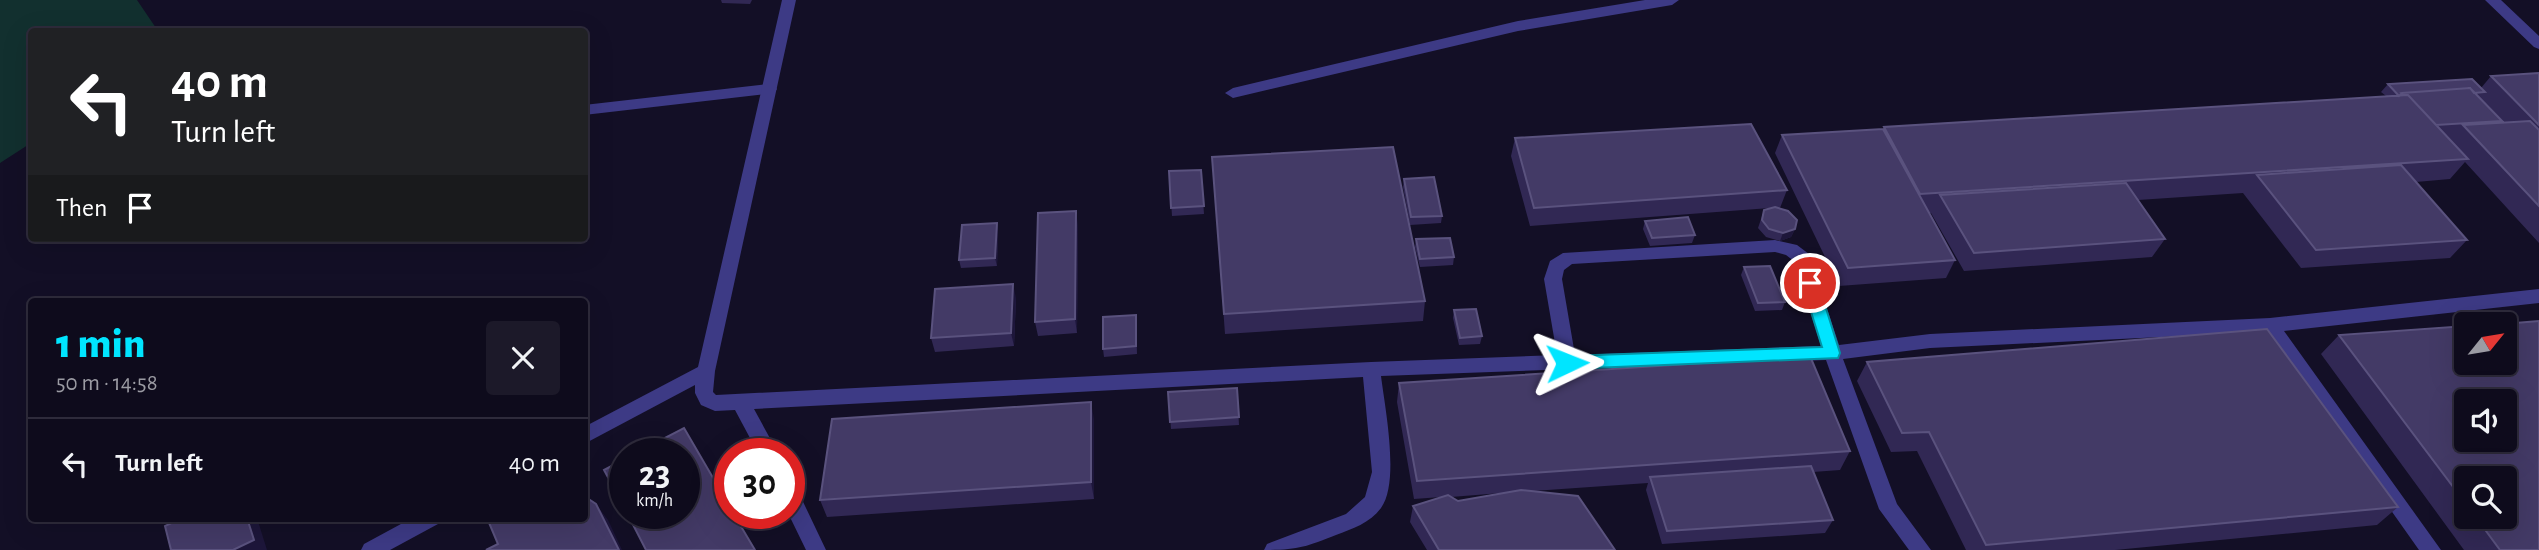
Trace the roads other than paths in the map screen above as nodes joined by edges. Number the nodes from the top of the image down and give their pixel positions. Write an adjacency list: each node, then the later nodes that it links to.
1 (789, 0): 5 (street)
2 (1672, 0): 6 (street)
3 (2492, 0): 4 (street)
4 (2539, 44)
5 (769, 89): 7 (street); 13 (street)
6 (1233, 93)
7 (588, 110)
8 (2539, 296): 9 (street)
9 (2270, 325): 10 (street); 23 (street)
10 (1832, 353): 11 (street); 11 (street); 22 (street)
11 (1567, 363): 12 (street)
12 (1371, 369): 14 (street); 21 (street)
13 (706, 371): 14 (street); 15 (street)
14 (741, 402): 16 (street)
15 (588, 434)
16 (760, 438)
17 (424, 522): 19 (street)
18 (805, 527): 20 (street)
19 (371, 550)
20 (816, 550)
21 (1274, 550)
22 (1921, 550)
23 (2431, 550)

